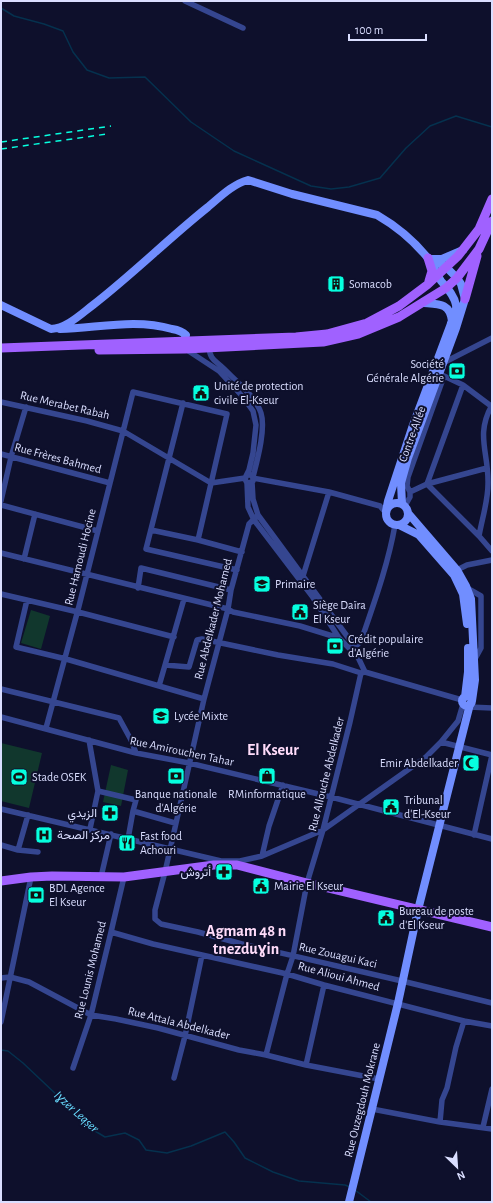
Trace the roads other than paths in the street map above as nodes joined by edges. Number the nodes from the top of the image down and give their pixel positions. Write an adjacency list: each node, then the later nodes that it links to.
1 (185, 1): 2 (street)
2 (243, 28)
3 (492, 199): 5 (main road)
4 (492, 221): 6 (main road)
5 (464, 249): 7 (main road); 8 (main road)
6 (479, 249): 10 (main road); 13 (main road)
7 (428, 258): 8 (main road); 9 (main road); 11 (main road); 17 (main road)
8 (446, 267): 9 (main road); 10 (main road)
9 (437, 275): 11 (main road); 12 (main road)
10 (457, 278): 12 (main road); 13 (main road)
11 (427, 285): 19 (main road)
12 (446, 288): 14 (main road); 16 (main road)
13 (465, 299): 22 (main road)
14 (424, 303): 16 (main road); 20 (main road)
15 (1, 305): 17 (main road)
16 (451, 323): 43 (main road)
17 (55, 329): 19 (main road)
18 (492, 338): 22 (street)
19 (185, 345): 20 (main road); 21 (main road); 34 (street)
20 (209, 347): 34 (street)
21 (1, 348)
22 (442, 363): 23 (main road)
23 (441, 374): 24 (street); 39 (street, Contre-Allée); 42 (main road)
24 (462, 386): 27 (street); 37 (street)
25 (1, 402): 28 (street, Rue Merabet Rabah)
26 (183, 403): 29 (street, Rue Hamoudi Hocine); 32 (street); 36 (street)
27 (492, 405): 33 (street)
28 (26, 408): 29 (street, Rue Merabet Rabah); 31 (street)
29 (123, 431): 32 (street, Rue Merabet Rabah); 35 (street, Rue Hamoudi Hocine)
30 (1, 454): 31 (street, Rue Frères Bahmed)
31 (11, 457): 35 (street, Rue Frères Bahmed); 40 (street)
32 (169, 458): 36 (street, Rue Merabet Rabah); 47 (street)
33 (487, 468): 37 (street); 49 (street)
34 (249, 479): 36 (street); 38 (street); 45 (street)
35 (110, 483): 48 (street, Rue Hamoudi Hocine)
36 (211, 483): 50 (street)
37 (427, 484): 39 (street); 49 (street)
38 (329, 492): 43 (street); 59 (street)
39 (410, 492): 42 (street, Contre-Allée)
40 (1, 501)
41 (1, 505): 44 (street)
42 (405, 508): 43 (main road); 46 (main road); 57 (main road)
43 (386, 511): 46 (main road)
44 (35, 514): 48 (street); 54 (street)
45 (256, 517): 52 (street, Rue Abdelkader Mohamed); 59 (street); 68 (street)
46 (397, 525): 70 (street); 78 (main road)
47 (151, 530): 50 (street); 56 (street)
48 (98, 531): 58 (street, Rue Hamoudi Hocine)
49 (479, 536): 51 (street)
50 (198, 540): 52 (street)
51 (492, 551)
52 (242, 552): 56 (street, Rue Abdelkader Mohamed)
53 (1, 554): 54 (street)
54 (24, 559): 58 (street)
55 (492, 560): 57 (street)
56 (237, 570): 61 (street, Rue Abdelkader Mohamed)
57 (457, 570): 78 (main road)
58 (87, 575): 60 (street); 66 (street, Rue Hamoudi Hocine)
59 (303, 576): 70 (street)
60 (138, 588): 61 (street); 63 (street)
61 (231, 590): 65 (street, Rue Abdelkader Mohamed)
62 (1, 594): 64 (street)
63 (184, 599): 65 (street); 67 (street)
64 (27, 600): 66 (street); 71 (street)
65 (228, 609): 68 (street); 69 (street, Rue Abdelkader Mohamed)
66 (78, 612): 67 (street); 71 (street, Rue Hamoudi Hocine)
67 (174, 637): 72 (street)
68 (339, 638): 70 (street)
69 (219, 642): 72 (street); 73 (street); 76 (street, Rue Abdelkader Mohamed)
70 (354, 650): 73 (street)
71 (66, 659): 74 (street); 77 (street, Rue Hamoudi Hocine)
72 (165, 665): 74 (street)
73 (363, 672): 78 (street); 90 (street, Rue Allouche Abdelkader)
74 (159, 686): 76 (street)
75 (1, 689): 77 (street)
76 (204, 699): 87 (street, Rue Abdelkader Mohamed)
77 (52, 701): 81 (street, Rue Hamoudi Hocine); 85 (street)
78 (467, 703): 79 (street); 83 (street); 84 (main road, Rue Ouzegdouh Mokrane)
79 (492, 708)
80 (1, 717): 81 (street, Rue Amirouchen Tahar)
81 (46, 728): 82 (street, Rue Amirouchen Tahar)
82 (89, 740): 85 (street, Rue Amirouchen Tahar); 89 (street)
83 (441, 742): 84 (street); 91 (street)
84 (458, 748): 86 (street); 96 (main road, Rue Ouzegdouh Mokrane)
85 (136, 752): 87 (street, Rue Amirouchen Tahar)
86 (492, 755): 100 (street)
87 (189, 763): 88 (street, Rue Amirouchen Tahar); 95 (street, Rue Abdelkader Mohamed)
88 (283, 785): 90 (street, Rue Amirouchen Tahar); 107 (street)
89 (98, 791): 93 (street); 97 (street)
90 (331, 797): 91 (street, Rue Amirouchen Tahar); 98 (street, Rue Allouche Abdelkader)
91 (359, 804): 96 (street, Rue Amirouchen Tahar); 98 (street)
92 (1, 809): 94 (street)
93 (133, 811): 95 (street); 101 (street)
94 (28, 815): 97 (street); 105 (street)
95 (175, 823): 104 (street, Rue Zouagui Kaci)
96 (440, 826): 100 (street, Rue Amirouchen Tahar); 114 (main road, Rue Ouzegdouh Mokrane)
97 (90, 830): 99 (street)
98 (323, 830): 107 (street); 113 (street, Rue Allouche Abdelkader)
99 (111, 834): 101 (street); 110 (street)
100 (474, 834): 102 (street, Rue Amirouchen Tahar)
101 (128, 839): 104 (street)
102 (492, 839)
103 (1, 845): 105 (street)
104 (170, 848): 107 (street); 108 (street, Rue Zouagui Kaci)
105 (18, 850): 106 (street)
106 (38, 852)
107 (262, 856)
108 (165, 872): 111 (main road); 113 (main road); 117 (street, Rue Zouagui Kaci)
109 (31, 877): 110 (main road); 112 (main road); 119 (street)
110 (101, 877): 111 (main road)
111 (124, 877): 116 (street, Rue Alioui Ahmed); 125 (street, Rue Lounis Mohamed)
112 (1, 882)
113 (307, 883): 114 (main road); 117 (street, Rue Allouche Abdelkader)
114 (418, 910): 115 (main road); 121 (main road, Rue Ouzegdouh Mokrane)
115 (492, 927)
116 (202, 955): 118 (street, Rue Alioui Ahmed); 129 (street)
117 (293, 956): 118 (street, Rue Allouche Abdelkader); 121 (street, Rue Zouagui Kaci)
118 (287, 974): 122 (street, Rue Alioui Ahmed); 130 (street, Rue Allouche Abdelkader)
119 (10, 977): 120 (street, Rue Attala Abdelkader); 125 (street, Rue Attala Abdelkader); 127 (street)
120 (1, 978)
121 (402, 981): 123 (main road, Rue Ouzegdouh Mokrane); 124 (street, Rue Zouagui Kaci)
122 (324, 985): 123 (street, Rue Alioui Ahmed); 131 (street)
123 (398, 1003): 126 (street, Rue Alioui Ahmed); 134 (main road, Rue Ouzegdouh Mokrane)
124 (492, 1003)
125 (91, 1015): 129 (street, Rue Attala Abdelkader); 132 (street, Rue Lounis Mohamed)
126 (464, 1021): 128 (street, Rue Alioui Ahmed); 137 (street)
127 (1, 1022)
128 (492, 1026)
129 (185, 1036): 130 (street, Rue Attala Abdelkader); 133 (street)
130 (266, 1055): 131 (street, Rue Attala Abdelkader)
131 (306, 1065): 134 (street, Rue Attala Abdelkader)
132 (73, 1068)
133 (174, 1078)
134 (379, 1079): 136 (main road, Rue Ouzegdouh Mokrane)
135 (492, 1089): 138 (street)
136 (372, 1109): 137 (street); 140 (main road, Rue Ouzegdouh Mokrane)
137 (440, 1122): 138 (street)
138 (483, 1127): 139 (street)
139 (492, 1129)
140 (349, 1202)

